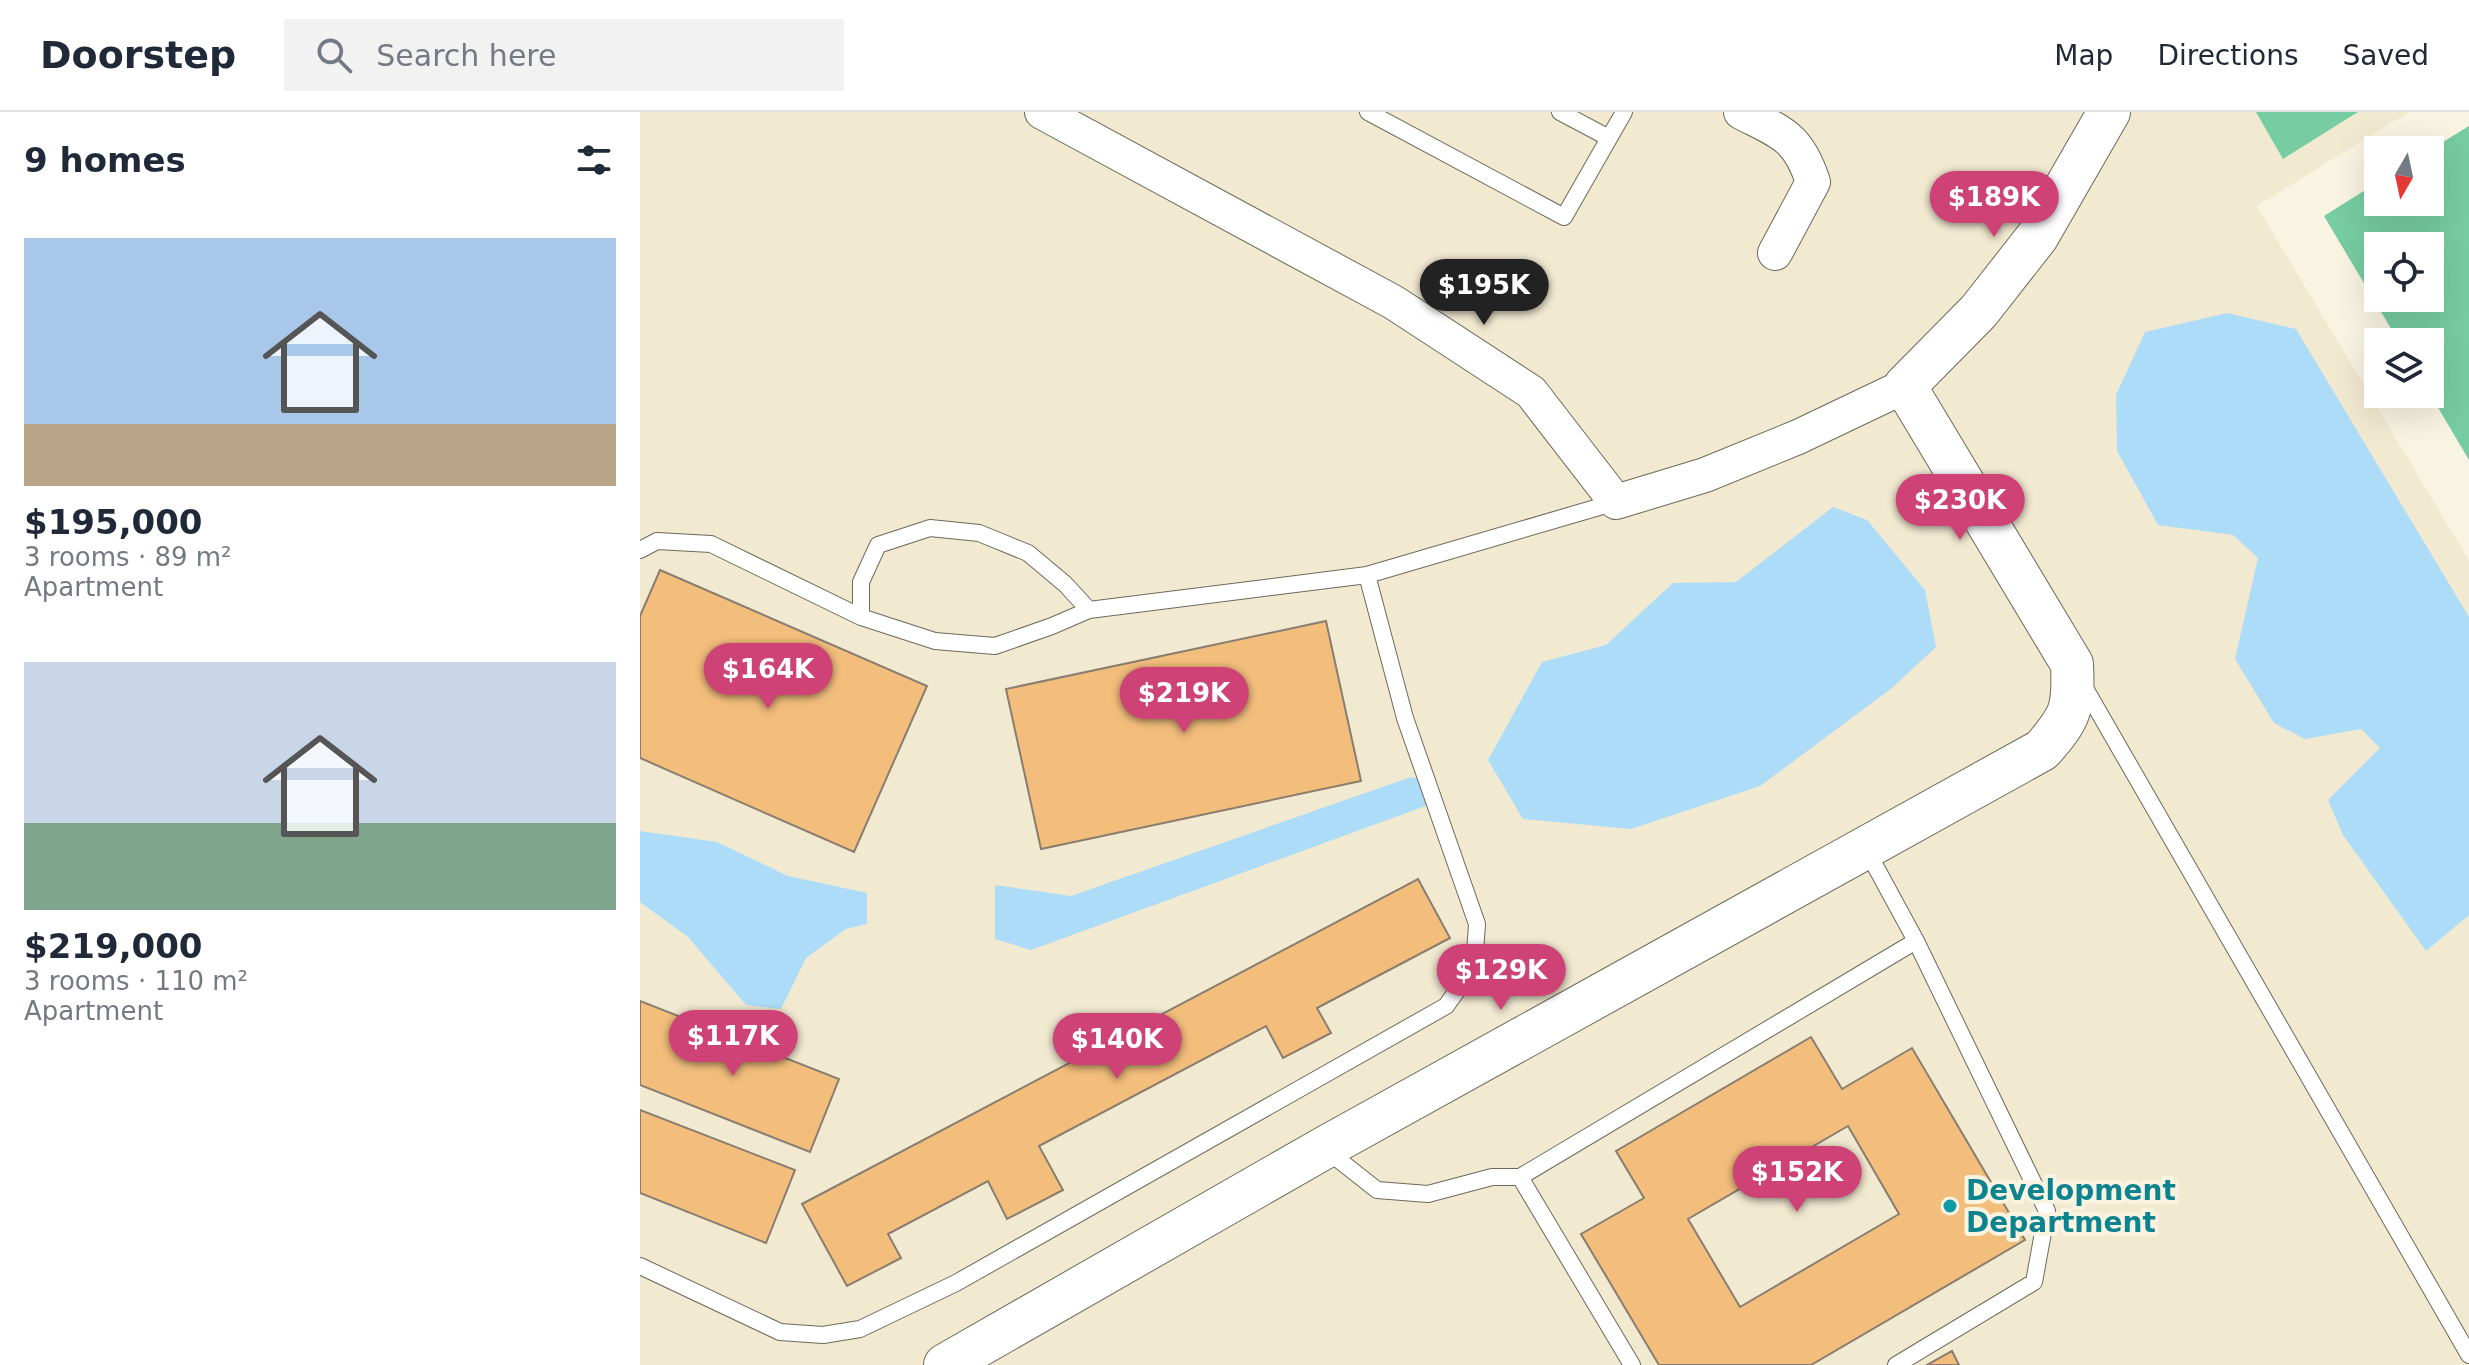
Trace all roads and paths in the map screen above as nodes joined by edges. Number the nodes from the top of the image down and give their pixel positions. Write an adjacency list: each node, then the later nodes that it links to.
1 (1042, 112): 10 (street)
2 (1368, 112): 7 (lane)
3 (1560, 112): 7 (lane)
4 (1624, 112): 7 (lane)
5 (1741, 112): 8 (street)
6 (2109, 112): 9 (street)
7 (1609, 138)
8 (1775, 253)
9 (1905, 386): 10 (street); 15 (street)
10 (1616, 502): 12 (lane)
11 (640, 550): 14 (lane)
12 (1367, 575): 13 (lane); 20 (lane)
13 (1089, 610): 14 (lane); 14 (lane)
14 (861, 617)
15 (2072, 664): 16 (street); 21 (lane)
16 (1866, 847): 17 (lane); 18 (street)
17 (1916, 941): 19 (lane); 24 (lane)
18 (1324, 1148): 19 (lane); 22 (street)
19 (1520, 1177): 23 (lane)
20 (640, 1266)
21 (2469, 1355)
22 (945, 1365)
23 (1632, 1365)
24 (1896, 1365)

